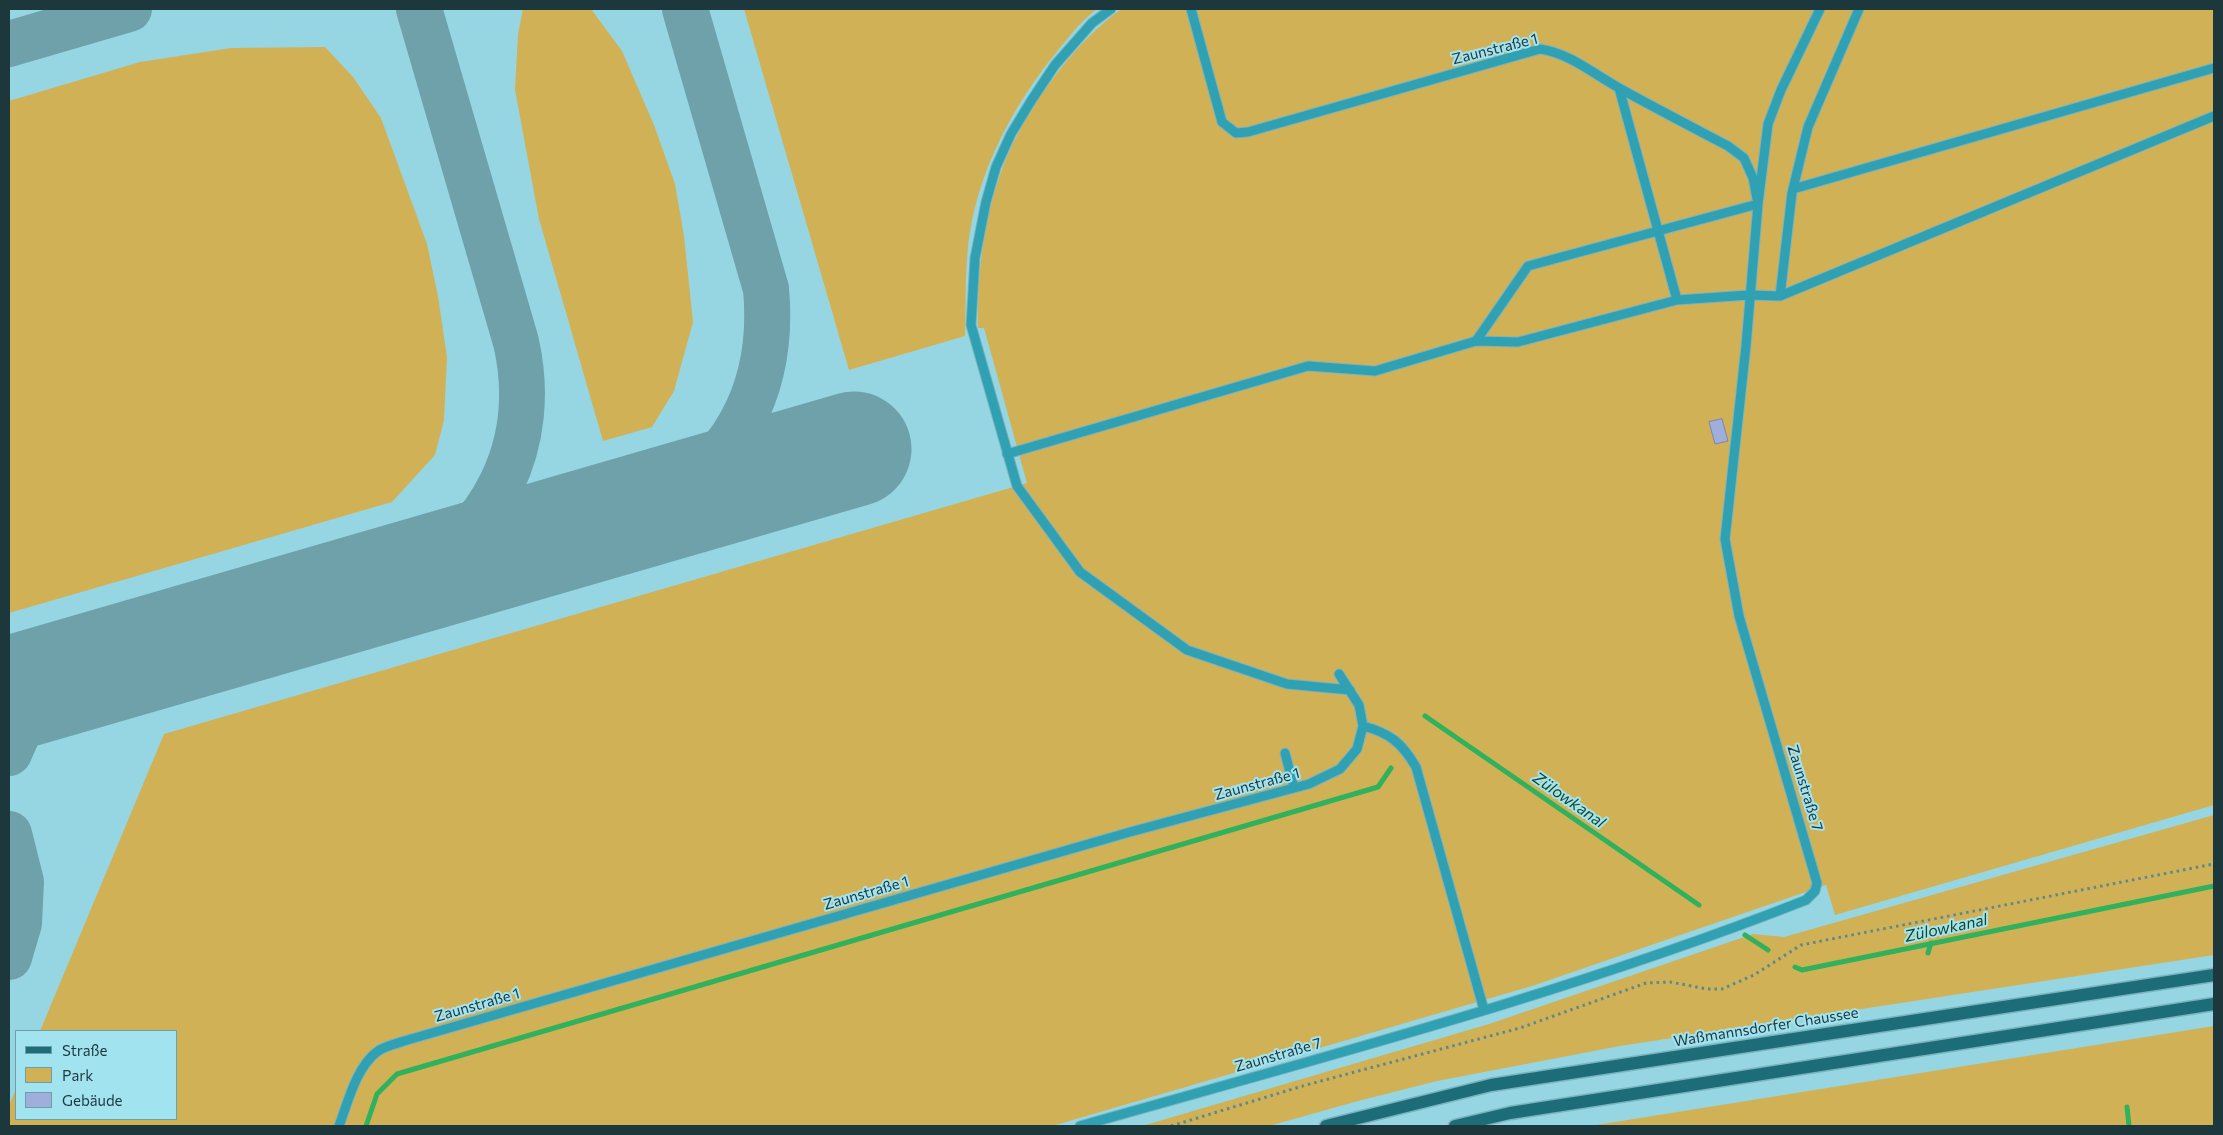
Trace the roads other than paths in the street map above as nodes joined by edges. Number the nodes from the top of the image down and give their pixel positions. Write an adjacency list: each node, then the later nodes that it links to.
1 (1111, 9): 16 (lane)
2 (1191, 9): 6 (lane, Zaunstraße 1)
3 (1820, 9): 9 (lane)
4 (1859, 9): 8 (lane)
5 (2214, 68): 8 (lane)
6 (1619, 88): 9 (lane, Zaunstraße 1); 10 (lane)
7 (2214, 116): 12 (lane)
8 (1792, 189): 12 (lane)
9 (1758, 204): 10 (lane); 11 (lane, Zaunstraße 1)
10 (1658, 231): 13 (lane); 14 (lane)
11 (1749, 295): 12 (lane); 13 (lane); 15 (lane, Zaunstraße 1)
12 (1780, 296)
13 (1677, 300): 14 (lane)
14 (1476, 341): 16 (lane)
15 (1746, 346): 24 (lane, Zaunstraße 7)
16 (1006, 454): 18 (lane)
17 (1339, 674): 18 (lane, Zaunstraße 1)
18 (1350, 690): 19 (lane, Zaunstraße 1)
19 (1363, 726): 21 (lane, Zaunstraße 1); 24 (lane)
20 (1285, 753): 21 (lane)
21 (1294, 788): 25 (lane, Zaunstraße 1)
22 (2214, 975): 27 (main road, Waßmannsdorfer Chaussee)
23 (2214, 1004): 28 (main road)
24 (1484, 1010): 26 (lane, Zaunstraße 7)
25 (339, 1126)
26 (1080, 1126)
27 (1326, 1126)
28 (1455, 1126)

